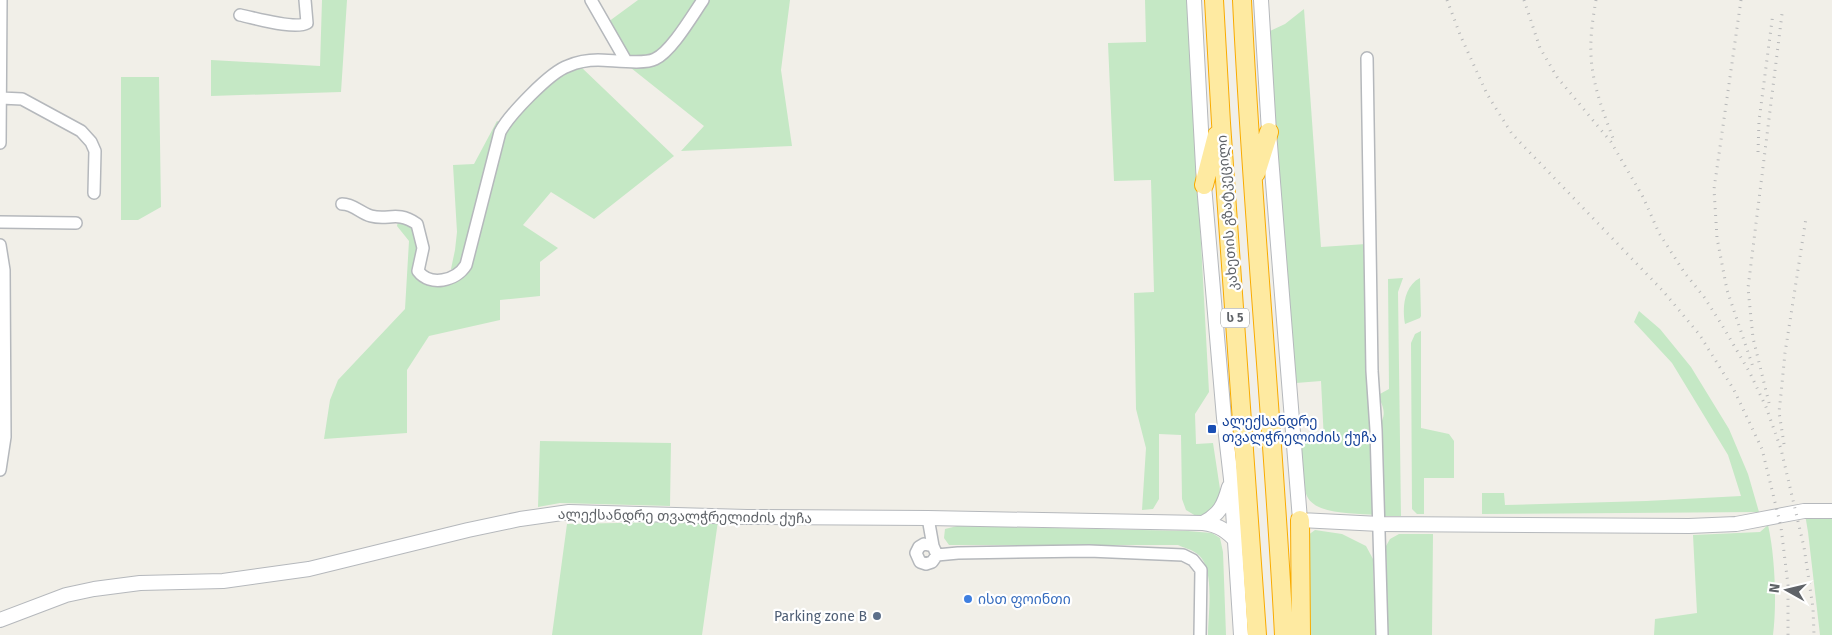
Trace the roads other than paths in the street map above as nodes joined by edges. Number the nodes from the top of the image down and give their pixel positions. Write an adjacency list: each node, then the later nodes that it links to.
1 (1, 0): 12 (street)
2 (305, 0): 9 (street)
3 (591, 0): 11 (street)
4 (703, 0): 11 (street)
5 (1194, 0): 17 (street, კახეთის გზატკეცილი)
6 (1214, 0): 13 (highway, კახეთის გზატკეცილი / ს 5)
7 (1242, 0): 16 (highway, კახეთის გზატკეცილი / ს 5)
8 (1261, 0): 14 (street)
9 (240, 15)
10 (1367, 58): 30 (street)
11 (626, 61): 19 (street)
12 (1, 98): 15 (street); 18 (street)
13 (1221, 123): 17 (highway); 37 (highway, კახეთის გზატკეცილი / ს 5)
14 (1268, 132): 16 (highway); 28 (street)
15 (0, 143)
16 (1253, 183): 38 (highway, კახეთის გზატკეცილი / ს 5)
17 (1204, 185): 25 (street, კახეთის გზატკეცილი)
18 (94, 193)
19 (342, 204)
20 (0, 222): 21 (street)
21 (76, 223)
22 (0, 245): 23 (street)
23 (3, 356): 24 (street)
24 (0, 470)
25 (1232, 479): 29 (street); 31 (street, კახეთის გზატკეცილი)
26 (1832, 511): 30 (street)
27 (928, 518): 29 (street, ალექსანდრე თვალჭრელიძის ქუჩა); 32 (street); 33 (street); 34 (street, ალექსანდრე თვალჭრელიძის ქუჩა)
28 (1300, 520): 30 (street); 39 (highway)
29 (1203, 523): 31 (street, ალექსანდრე თვალჭრელიძის ქუჩა)
30 (1380, 524): 40 (street)
31 (1237, 542): 36 (street, კახეთის გზატკეცილი)
32 (920, 546): 33 (street); 33 (street)
33 (935, 550): 35 (street)
34 (0, 620)
35 (1200, 635)
36 (1241, 635)
37 (1257, 635)
38 (1284, 635)
39 (1301, 635)
40 (1382, 635)

